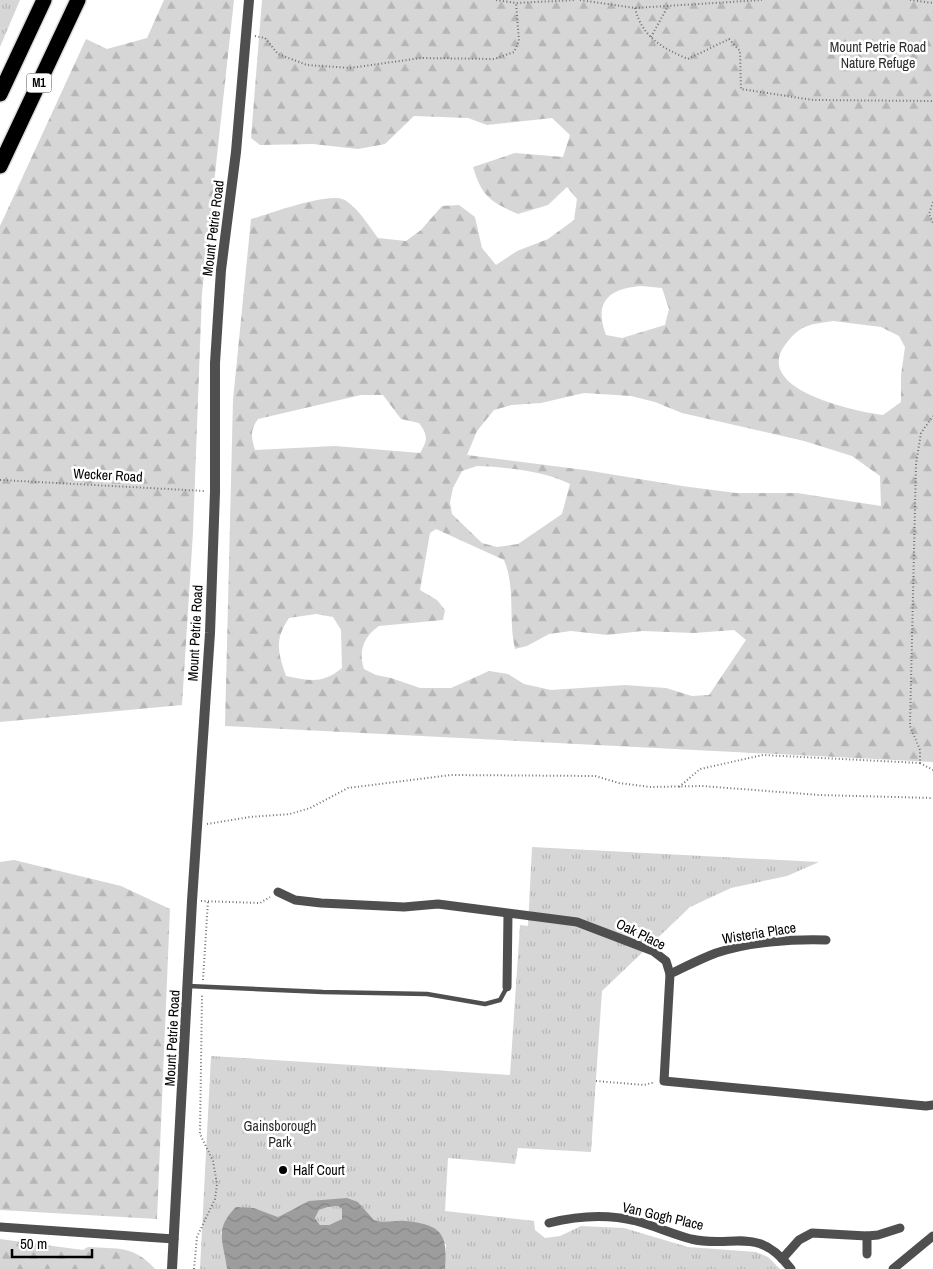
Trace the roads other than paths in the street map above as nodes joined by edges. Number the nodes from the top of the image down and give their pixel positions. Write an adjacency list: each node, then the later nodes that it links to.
1 (44, 0): 4 (highway, M1)
2 (78, 0): 5 (highway, M1)
3 (249, 0): 10 (street, Mount Petrie Road)
4 (0, 94)
5 (0, 166)
6 (278, 892): 7 (street, Oak Place)
7 (508, 914): 9 (street, Oak Place); 11 (street)
8 (826, 940): 9 (street, Wisteria Place)
9 (670, 974): 12 (street)
10 (188, 986): 11 (lane); 18 (street, Mount Petrie Road)
11 (507, 987)
12 (933, 1105)
13 (549, 1223): 20 (street, Van Gogh Place)
14 (0, 1226): 18 (street)
15 (900, 1228): 16 (street)
16 (867, 1236): 19 (street); 20 (street)
17 (933, 1236): 23 (street)
18 (174, 1239): 21 (street, Mount Petrie Road)
19 (867, 1254)
20 (782, 1259): 22 (street, Van Gogh Place)
21 (172, 1269)
22 (791, 1269)
23 (893, 1269)

